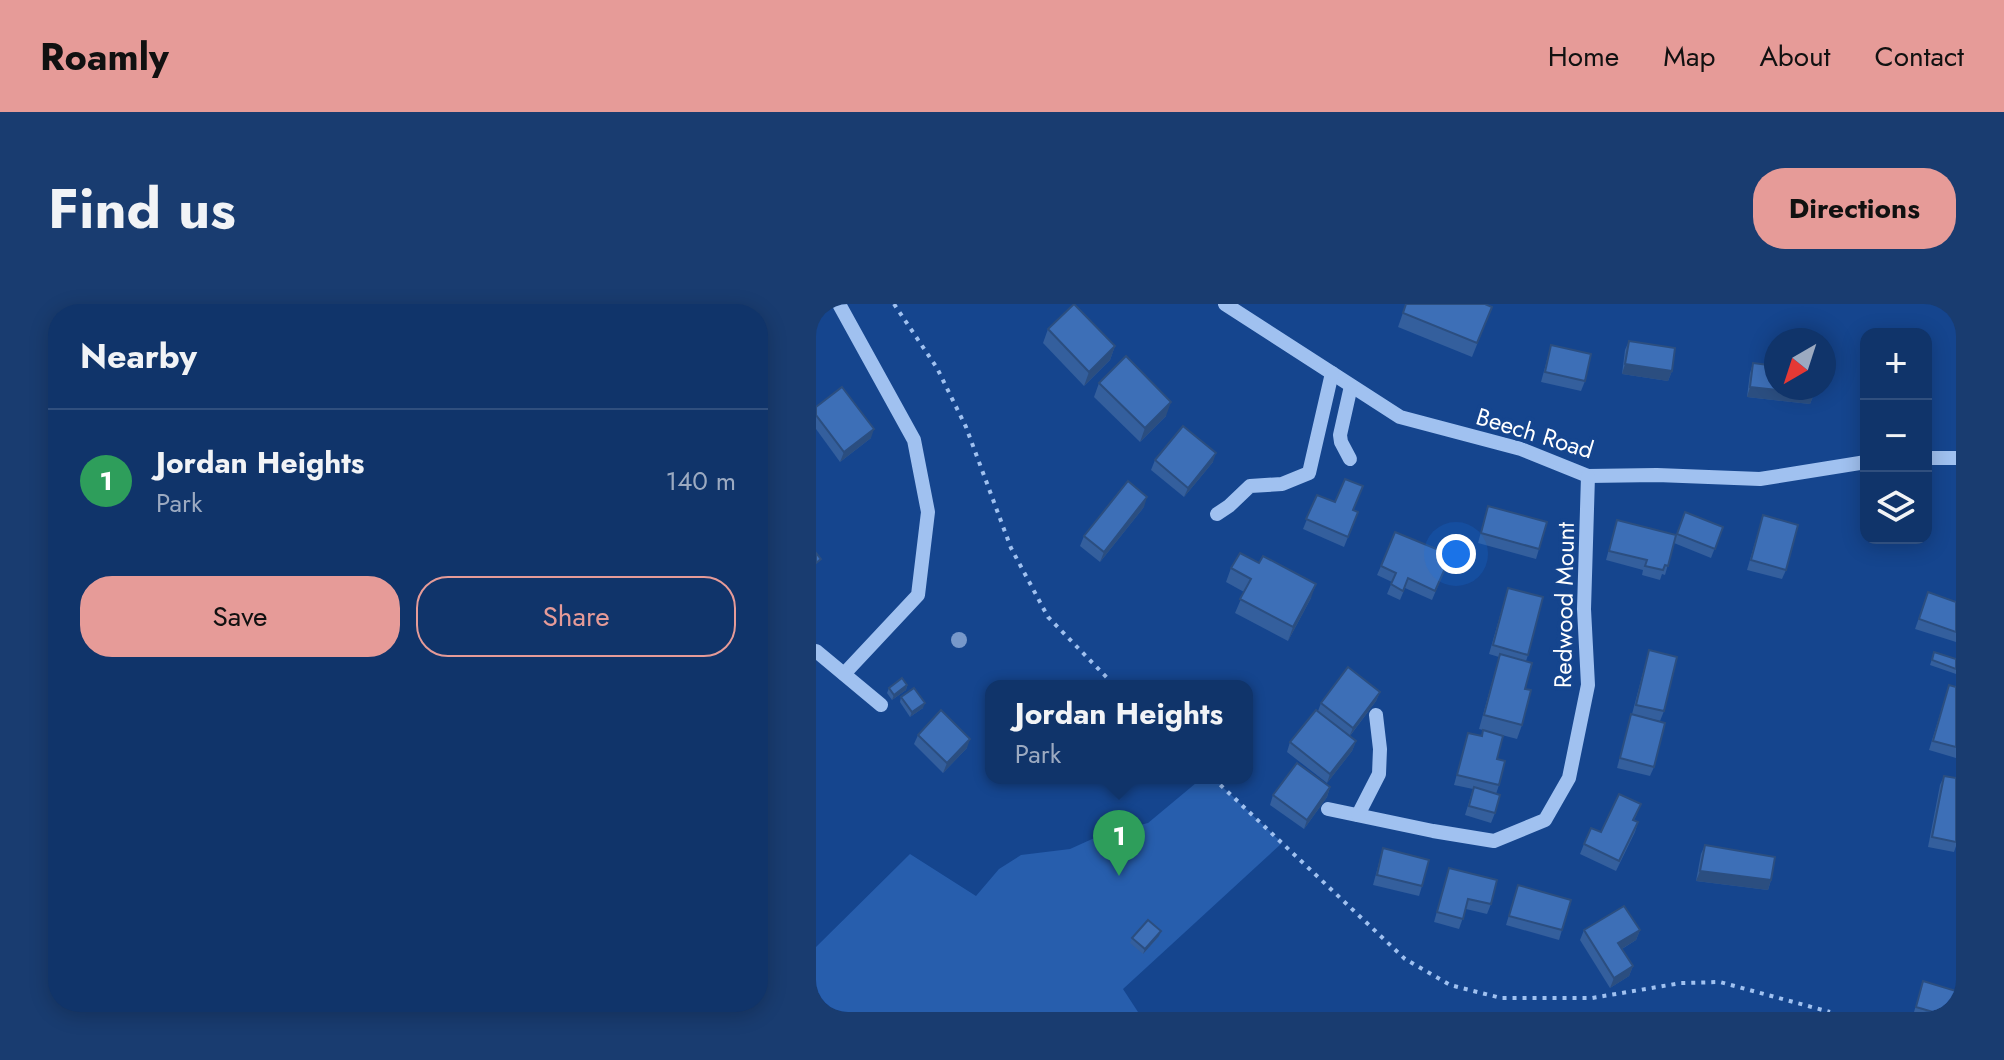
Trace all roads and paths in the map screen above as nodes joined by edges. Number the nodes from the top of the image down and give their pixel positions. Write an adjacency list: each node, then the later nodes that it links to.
1 (839, 304): 13 (street)
2 (894, 304): 14 (path)
3 (1225, 304): 4 (street, Beech Road)
4 (1332, 373): 5 (street, Beech Road); 11 (street)
5 (1351, 386): 8 (street); 10 (street, Beech Road)
6 (1932, 458): 7 (street)
7 (1956, 458)
8 (1350, 459)
9 (1860, 463): 10 (street, Beech Road)
10 (1588, 476): 19 (street, Redwood Mount)
11 (1217, 514)
12 (816, 651): 13 (street)
13 (844, 674): 15 (street)
14 (1109, 680)
15 (881, 705)
16 (1376, 715): 19 (street)
17 (1219, 784): 20 (path)
18 (1328, 809): 19 (street, Redwood Mount)
19 (1358, 815)
20 (1830, 1012)

